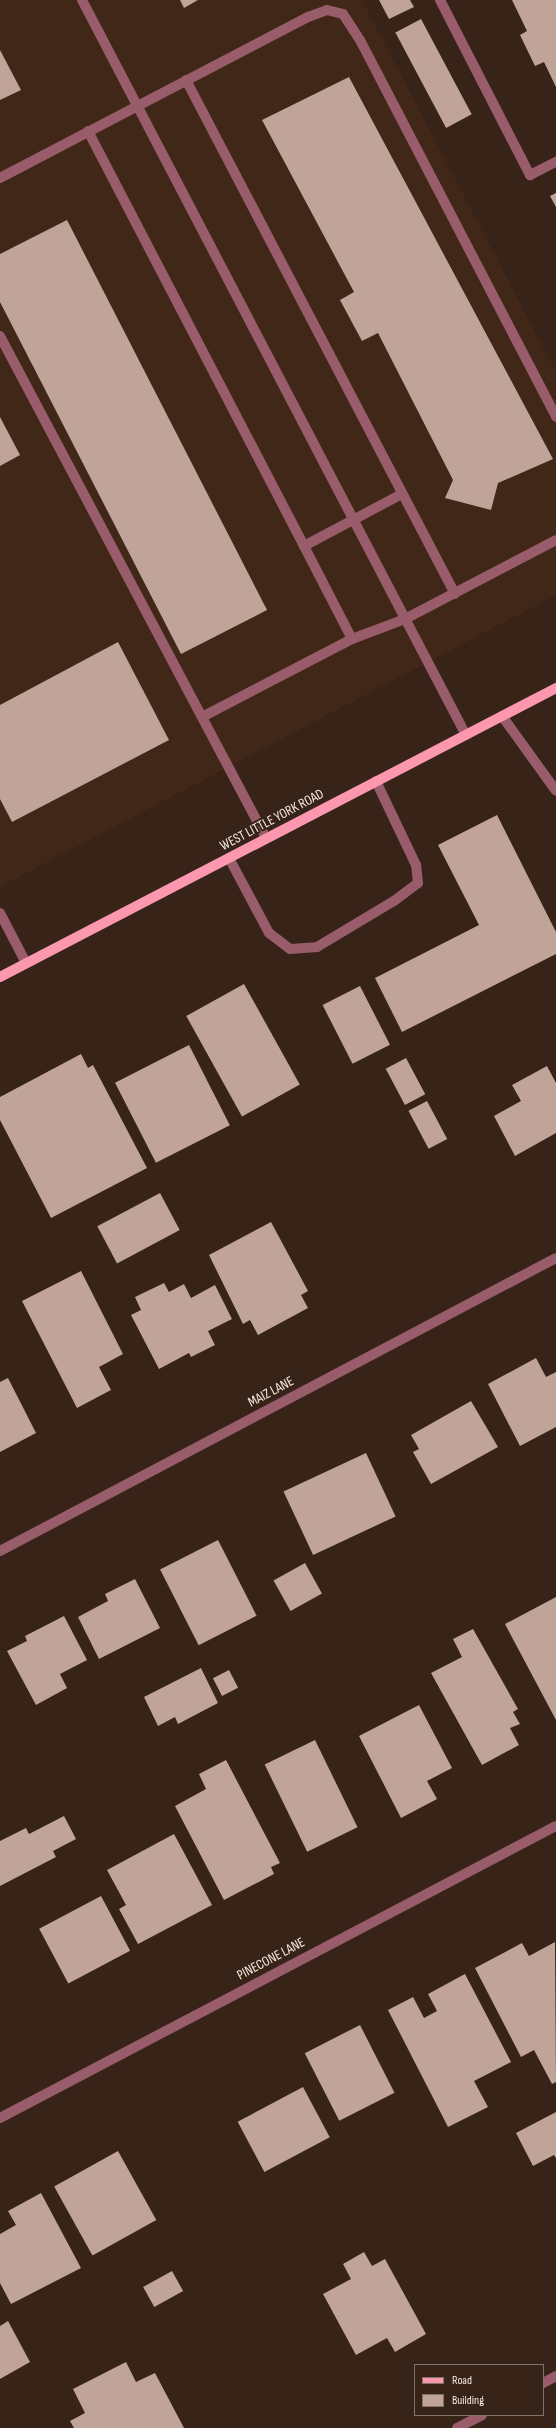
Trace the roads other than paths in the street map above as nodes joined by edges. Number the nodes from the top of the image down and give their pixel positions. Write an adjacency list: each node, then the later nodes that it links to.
1 (82, 0): 4 (street)
2 (440, 0): 6 (street)
3 (186, 80): 4 (street); 9 (street); 10 (street)
4 (137, 105): 5 (street); 11 (street)
5 (88, 131): 7 (street); 13 (street)
6 (556, 162)
7 (0, 178)
8 (0, 336): 19 (street)
9 (556, 417)
10 (402, 494): 11 (street); 14 (street)
11 (354, 520): 13 (street); 15 (street)
12 (556, 540): 14 (street)
13 (304, 546): 16 (street)
14 (455, 594): 15 (street)
15 (405, 620): 16 (street); 20 (street)
16 (352, 639): 19 (street)
17 (556, 688): 18 (main road, WEST LITTLE YORK ROAD)
18 (502, 716): 20 (main road, WEST LITTLE YORK ROAD); 22 (street)
19 (202, 717): 23 (street)
20 (466, 735): 21 (main road, WEST LITTLE YORK ROAD)
21 (376, 781): 23 (main road, WEST LITTLE YORK ROAD); 24 (street)
22 (556, 791)
23 (266, 838): 24 (main road, WEST LITTLE YORK ROAD)
24 (229, 858): 26 (main road, WEST LITTLE YORK ROAD)
25 (0, 913): 26 (street)
26 (26, 963): 27 (main road, WEST LITTLE YORK ROAD)
27 (0, 977)
28 (556, 1258): 29 (street, MAIZ LANE)
29 (0, 1551)
30 (556, 1826): 31 (street, PINECONE LANE)
31 (0, 2118)
32 (556, 2376): 33 (street)
33 (544, 2382)
34 (480, 2416): 35 (street)
35 (457, 2428)

